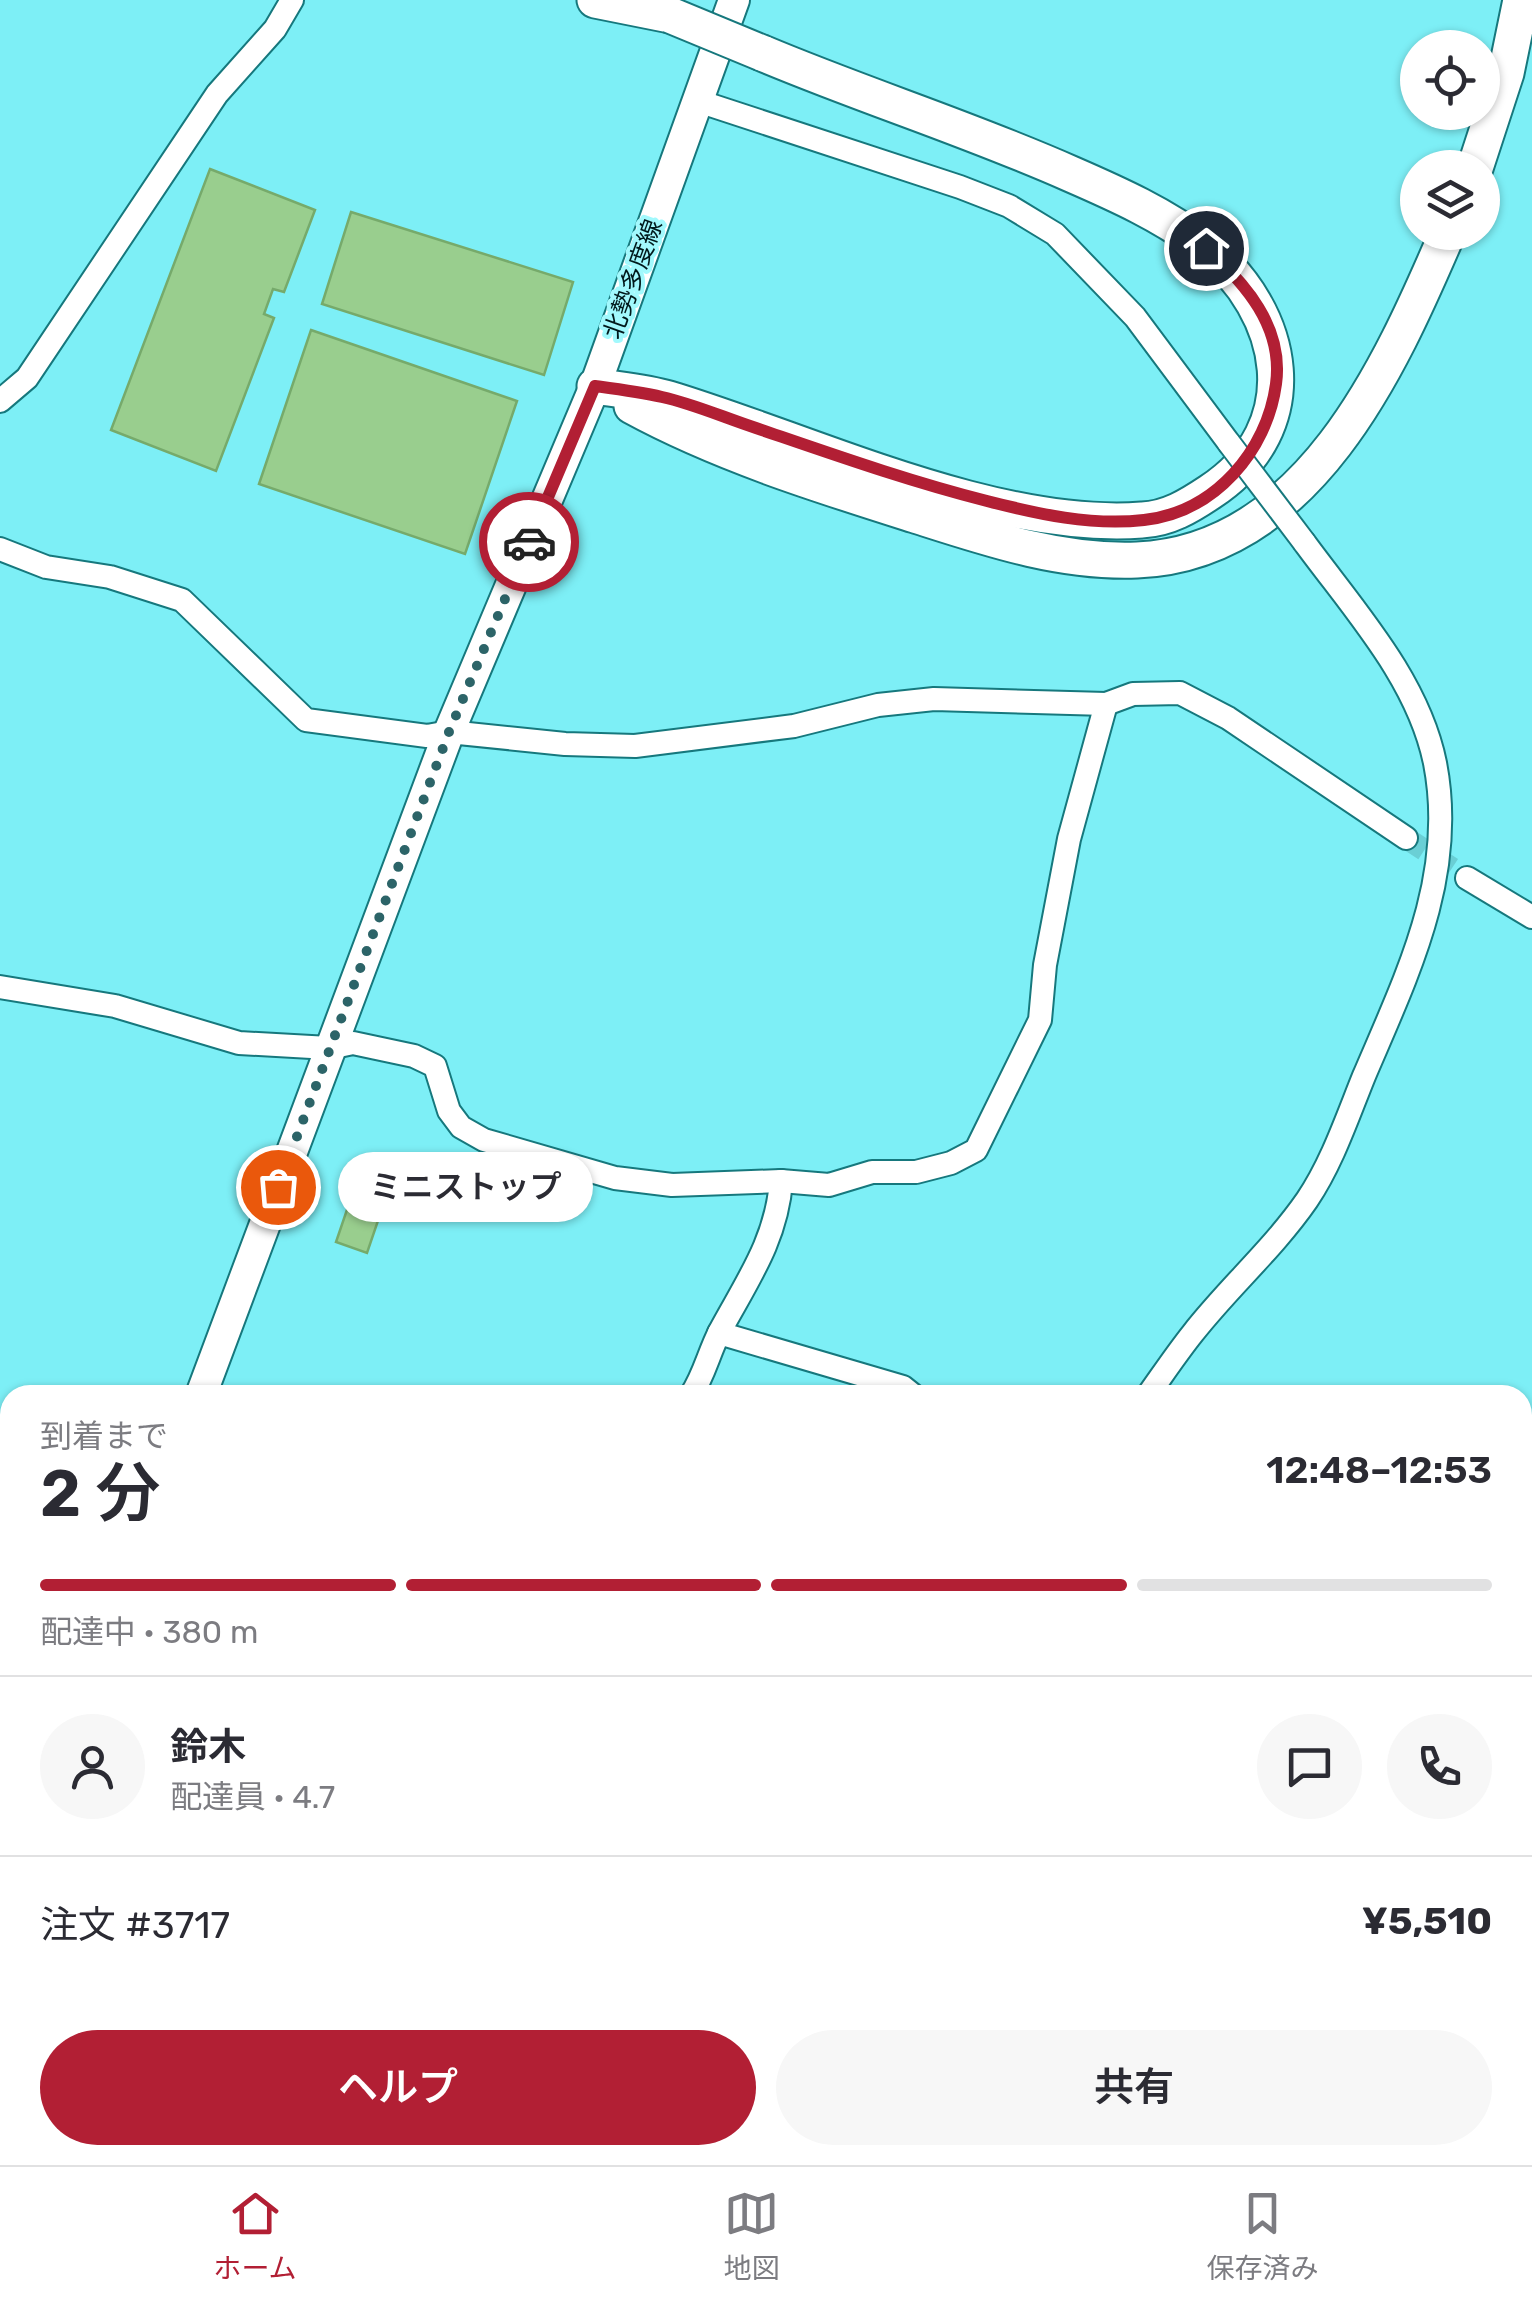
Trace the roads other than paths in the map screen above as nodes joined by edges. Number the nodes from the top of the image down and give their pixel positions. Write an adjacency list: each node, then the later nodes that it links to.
1 (595, 0): 8 (highway, bridge)
2 (734, 0): 5 (main road, 北勢多度線)
3 (1521, 0): 6 (highway)
4 (296, 3): 9 (street)
5 (698, 101): 8 (main road, 北勢多度線); 23 (street, bridge)
6 (1480, 150)
7 (1439, 250): 8 (highway)
8 (595, 386): 12 (main road, 北勢多度線)
9 (0, 402)
10 (0, 549): 12 (street)
11 (1106, 704): 12 (street); 13 (street); 18 (street)
12 (449, 732): 17 (main road, 北勢多度線)
13 (1406, 838)
14 (1467, 878): 15 (street)
15 (1532, 917)
16 (0, 987): 17 (street)
17 (329, 1048): 18 (street); 20 (main road, 北勢多度線)
18 (781, 1181): 19 (street)
19 (719, 1334): 21 (street); 22 (street)
20 (205, 1385)
21 (695, 1385)
22 (896, 1385)
23 (1155, 1385)

